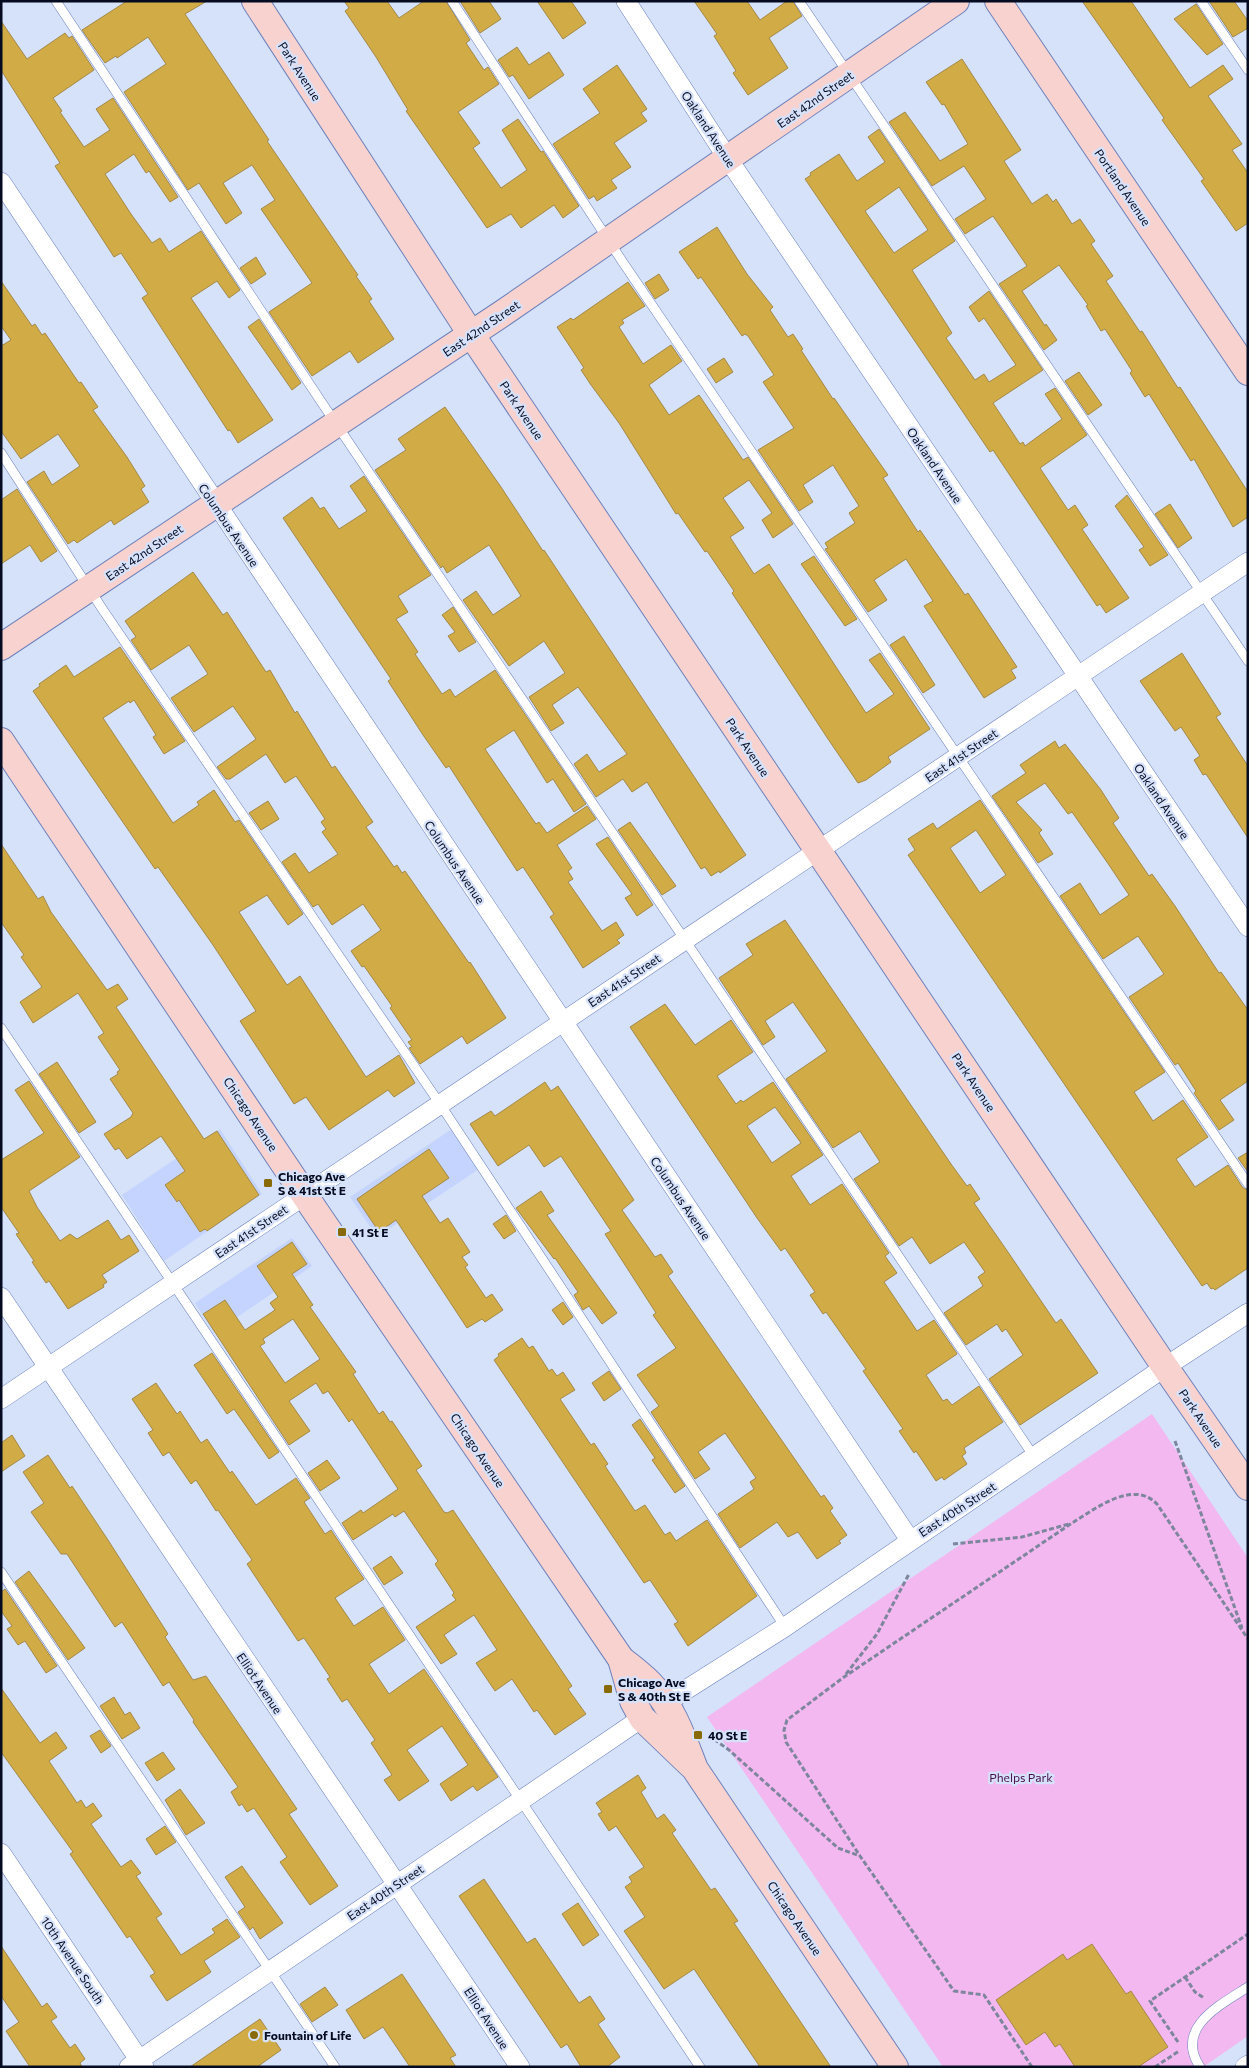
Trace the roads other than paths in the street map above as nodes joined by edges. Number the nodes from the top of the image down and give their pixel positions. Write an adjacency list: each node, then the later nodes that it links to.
1 (56, 1): 16 (lane)
2 (255, 1): 14 (street, Park Avenue)
3 (452, 1): 13 (lane)
4 (626, 1): 11 (street, Oakland Avenue)
5 (799, 1): 10 (lane)
6 (956, 1): 10 (street, East 42nd Street)
7 (998, 1): 15 (street, Portland Avenue)
8 (1201, 1): 9 (lane)
9 (1248, 70)
10 (848, 75): 11 (street, East 42nd Street); 21 (lane)
11 (728, 159): 13 (street, East 42nd Street); 24 (street, Oakland Avenue)
12 (1, 182): 18 (street, Columbus Avenue)
13 (608, 240): 14 (street, East 42nd Street); 26 (lane)
14 (471, 334): 16 (street, East 42nd Street); 27 (street, Park Avenue)
15 (1248, 372)
16 (337, 424): 18 (street, East 42nd Street); 29 (lane)
17 (1, 453): 20 (lane)
18 (215, 505): 20 (street, East 42nd Street); 30 (street, Columbus Avenue)
19 (1248, 562): 21 (street, East 41st Street)
20 (89, 589): 22 (street, East 42nd Street); 32 (lane)
21 (1202, 593): 23 (lane); 24 (street, East 41st Street)
22 (1, 647)
23 (1248, 661)
24 (1078, 676): 26 (street, East 41st Street); 28 (street, Oakland Avenue)
25 (1, 741): 34 (street, Chicago Avenue)
26 (957, 757): 27 (street, East 41st Street); 33 (lane)
27 (818, 851): 29 (street, East 41st Street); 39 (street, Park Avenue)
28 (1248, 927)
29 (684, 941): 30 (street, East 41st Street); 41 (lane)
30 (562, 1022): 32 (street, East 41st Street); 43 (street, Columbus Avenue)
31 (1, 1028): 35 (lane)
32 (440, 1104): 34 (street, East 41st Street); 45 (lane)
33 (1248, 1184)
34 (305, 1195): 35 (street, East 41st Street); 46 (street, Chicago Avenue)
35 (173, 1284): 38 (street, East 41st Street); 50 (lane)
36 (1, 1297): 38 (street, Elliot Avenue)
37 (1248, 1313): 39 (street, East 40th Street)
38 (48, 1367): 40 (street, East 41st Street); 52 (street, Elliot Avenue)
39 (1165, 1367): 41 (street, East 40th Street); 42 (street, Park Avenue)
40 (1, 1399)
41 (1034, 1458): 43 (street, East 40th Street)
42 (1248, 1487)
43 (910, 1540): 45 (street, East 40th Street)
44 (1, 1572): 53 (lane)
45 (785, 1627): 47 (street, East 40th Street)
46 (621, 1659): 47 (street, Chicago Avenue); 48 (street, Chicago Avenue)
47 (665, 1703): 49 (street, Chicago Avenue)
48 (642, 1718): 49 (street, Chicago Avenue); 50 (street, East 40th Street)
49 (695, 1769): 60 (street, Chicago Avenue)
50 (520, 1801): 52 (street, East 40th Street); 59 (lane)
51 (1, 1853): 55 (street, 10th Avenue South)
52 (396, 1886): 53 (street, East 40th Street); 58 (street, Elliot Avenue)
53 (269, 1970): 55 (street, East 40th Street); 57 (lane)
54 (1248, 1987): 61 (lane)
55 (138, 2064)
56 (1248, 2065): 62 (street)
57 (335, 2067)
58 (520, 2067)
59 (700, 2067)
60 (895, 2067)
61 (1200, 2067)
62 (1245, 2067)

